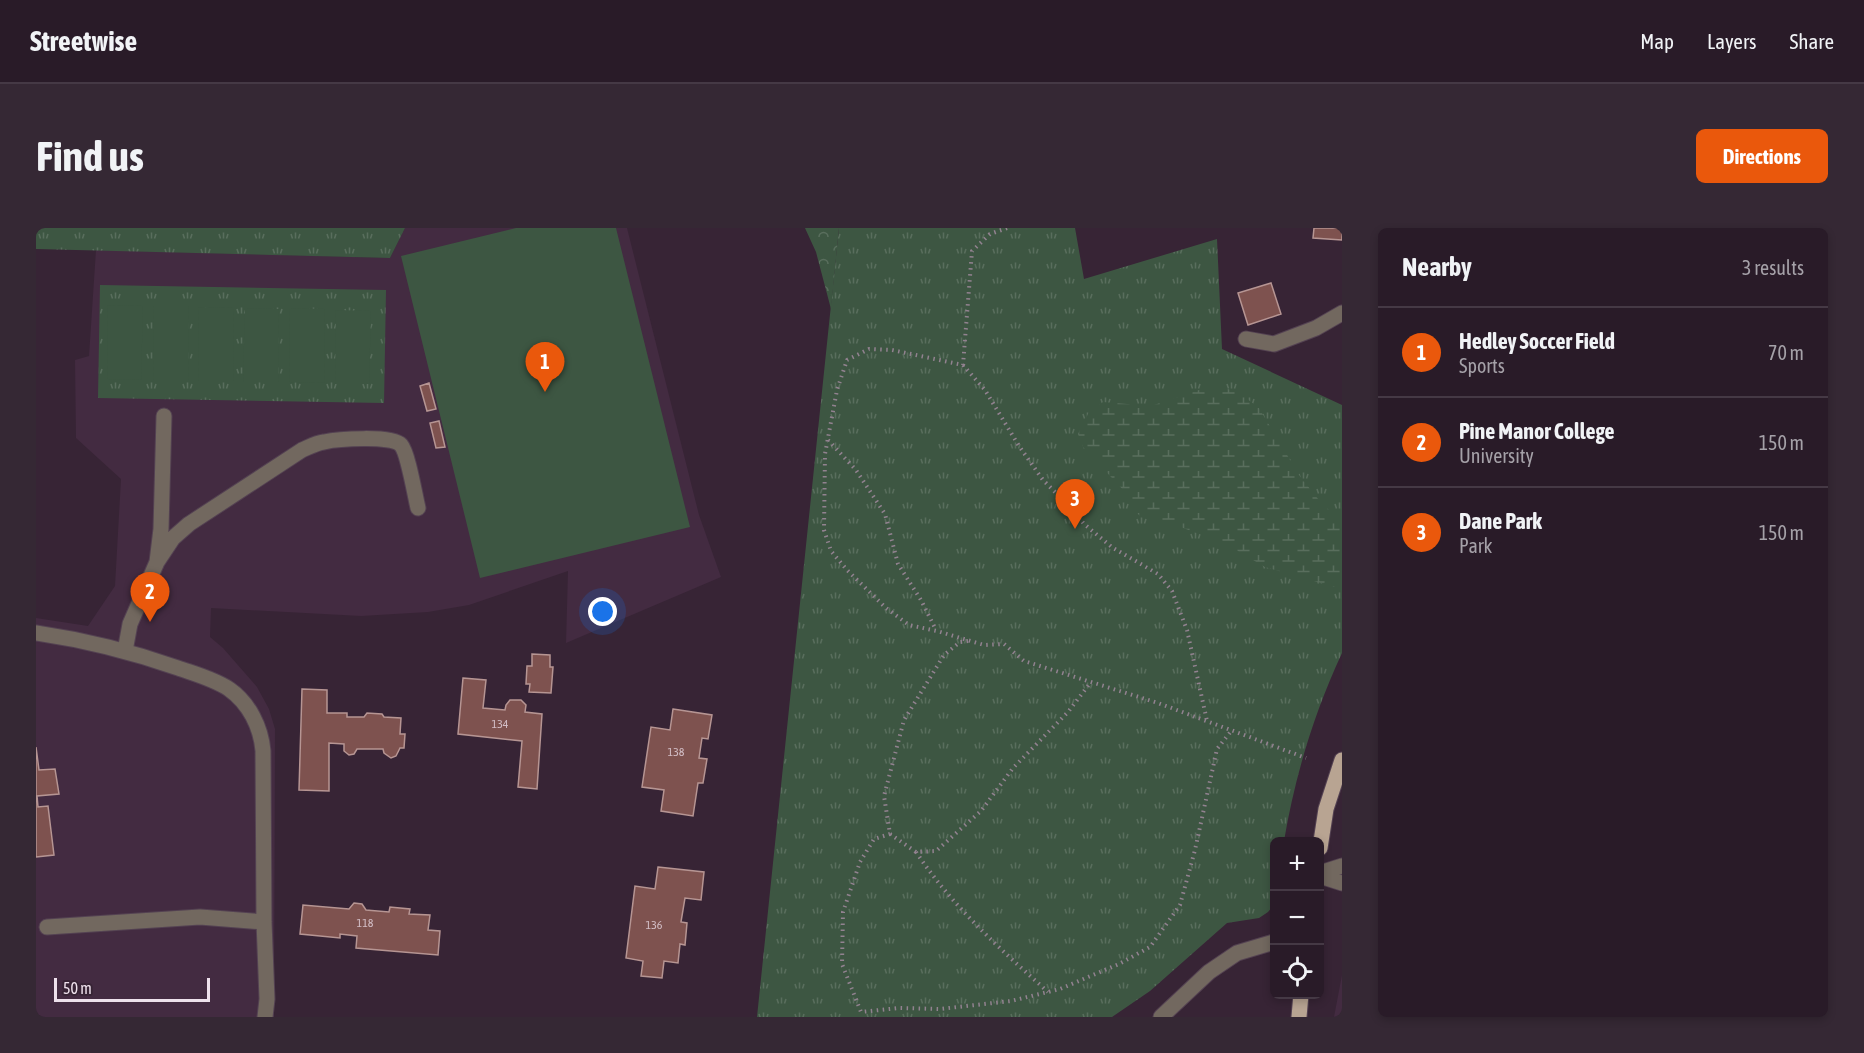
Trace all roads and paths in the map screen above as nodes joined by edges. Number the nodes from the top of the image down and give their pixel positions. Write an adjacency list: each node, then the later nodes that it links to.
1 (1007, 228): 4 (path)
2 (1342, 314): 3 (street)
3 (1246, 339)
4 (963, 365): 6 (path); 14 (path)
5 (164, 416): 8 (street)
6 (828, 441): 9 (path); 9 (path)
7 (418, 508): 8 (street)
8 (157, 562): 12 (street)
9 (937, 631): 11 (path)
10 (36, 633): 12 (street)
11 (968, 640): 13 (path); 18 (path)
12 (125, 651): 25 (street)
13 (1091, 682): 14 (path); 20 (path)
14 (1207, 721): 15 (path)
15 (1232, 730): 16 (path); 28 (path)
16 (1306, 758)
17 (1342, 760): 19 (main road)
18 (890, 834): 20 (path); 28 (path)
19 (1322, 837)
20 (916, 852): 28 (path)
21 (1342, 866): 22 (street)
22 (1324, 873)
23 (1324, 876): 24 (street)
24 (1342, 883)
25 (264, 922): 26 (street); 30 (street)
26 (47, 927)
27 (1270, 943): 31 (street)
28 (1048, 992)
29 (1301, 999): 32 (main road)
30 (265, 1017)
31 (1161, 1017)
32 (1299, 1017)

